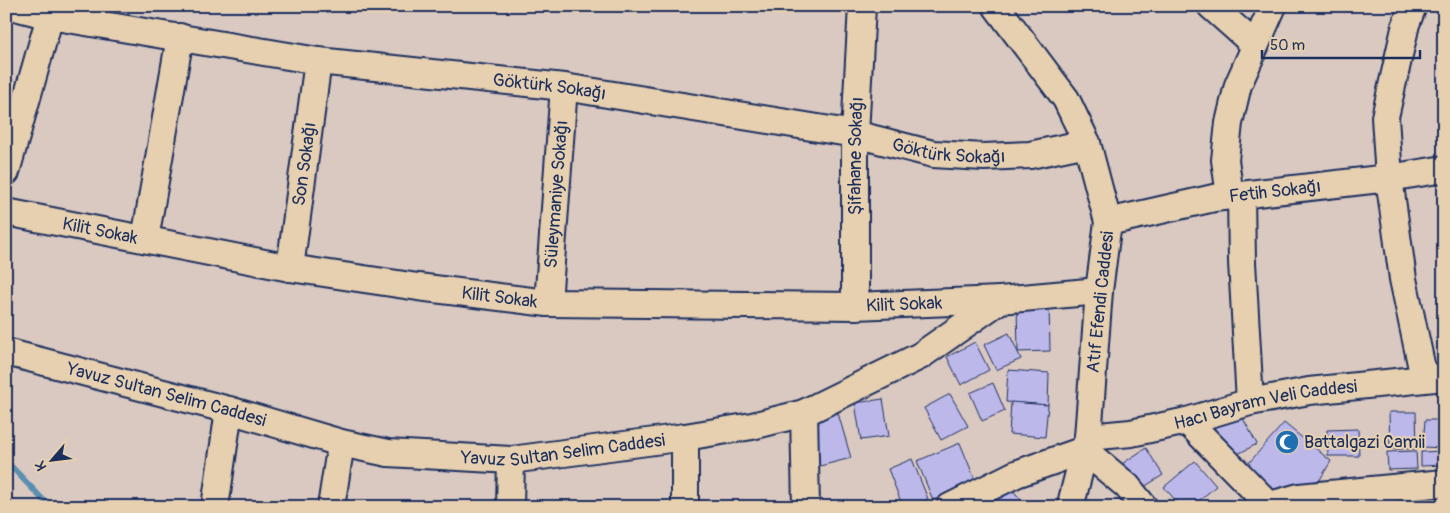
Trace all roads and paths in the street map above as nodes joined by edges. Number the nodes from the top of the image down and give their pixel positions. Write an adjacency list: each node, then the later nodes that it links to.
1 (11, 6): 7 (street, Göktürk Sokağı)
2 (862, 6): 12 (street, Şifahane Sokağı)
3 (996, 6): 13 (street, Atıf Efendi Caddesi)
4 (1211, 6): 9 (street)
5 (1273, 6): 9 (street)
6 (1413, 6): 16 (street)
7 (50, 16): 8 (street, Göktürk Sokağı); 15 (street)
8 (180, 37): 10 (street, Göktürk Sokağı); 20 (street)
9 (1255, 45): 17 (street)
10 (318, 61): 11 (street, Göktürk Sokağı); 21 (street, Son Sokağı)
11 (564, 87): 12 (street, Göktürk Sokağı); 24 (street, Süleymaniye Sokağı)
12 (855, 134): 13 (street, Göktürk Sokağı); 25 (street, Şifahane Sokağı)
13 (1088, 143): 19 (street, Atıf Efendi Caddesi)
14 (1444, 169): 16 (street, Fetih Sokağı)
15 (6, 172)
16 (1389, 178): 17 (street, Fetih Sokağı); 27 (street)
17 (1235, 195): 19 (street, Fetih Sokağı); 28 (street)
18 (6, 212): 20 (street, Kilit Sokak)
19 (1108, 222): 22 (street, Atıf Efendi Caddesi)
20 (145, 239): 21 (street, Kilit Sokak)
21 (290, 268): 24 (street, Kilit Sokak)
22 (1100, 291): 23 (street, Yavuz Sultan Selim Caddesi); 34 (street, Atıf Efendi Caddesi)
23 (1000, 300): 25 (street, Kilit Sokak); 30 (street, Yavuz Sultan Selim Caddesi)
24 (548, 303): 25 (street, Kilit Sokak)
25 (855, 306)
26 (6, 352): 29 (street, Yavuz Sultan Selim Caddesi)
27 (1434, 377): 28 (street, Hacı Bayram Veli Caddesi)
28 (1250, 402): 31 (street, Hacı Bayram Veli Caddesi)
29 (229, 410): 33 (street, Yavuz Sultan Selim Caddesi); 38 (street)
30 (804, 413): 32 (street, Yavuz Sultan Selim Caddesi); 42 (street)
31 (1187, 421): 34 (street, Hacı Bayram Veli Caddesi); 37 (street)
32 (686, 437): 35 (street, Yavuz Sultan Selim Caddesi); 41 (street)
33 (341, 442): 35 (street, Yavuz Sultan Selim Caddesi); 39 (street)
34 (1086, 444): 43 (street, Hacı Bayram Veli Caddesi); 44 (street, Atıf Efendi Caddesi); 45 (street)
35 (511, 460): 40 (street)
36 (1444, 483): 37 (street)
37 (1270, 506)
38 (214, 507)
39 (331, 507)
40 (510, 507)
41 (685, 507)
42 (806, 507)
43 (950, 507)
44 (1072, 507)
45 (1144, 507)

